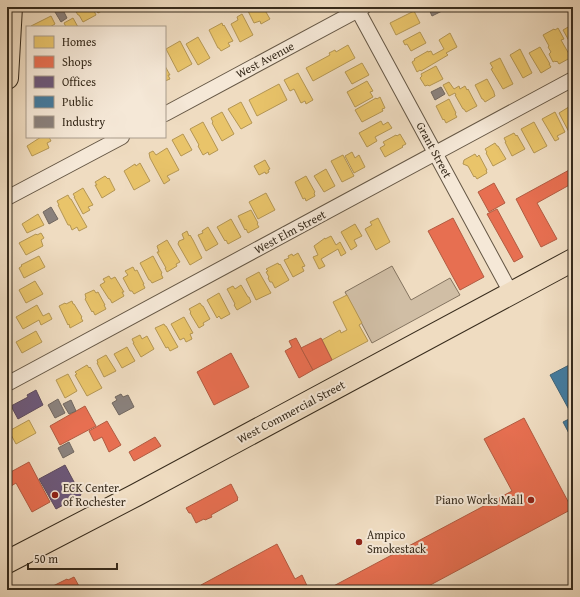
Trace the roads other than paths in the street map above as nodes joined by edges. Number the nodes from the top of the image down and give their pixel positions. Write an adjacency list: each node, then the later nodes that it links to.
1 (359, 8): 5 (street, West Avenue); 7 (street, Grant Street)
2 (11, 9): 3 (main road)
3 (7, 78)
4 (573, 80): 7 (street, West Elm Street)
5 (166, 113)
6 (120, 138): 8 (street)
7 (436, 154): 10 (street, Grant Street); 11 (street, West Elm Street)
8 (7, 198)
9 (573, 260): 10 (main road, West Commercial Street)
10 (511, 293): 12 (main road, West Commercial Street)
11 (7, 384)
12 (7, 562)

